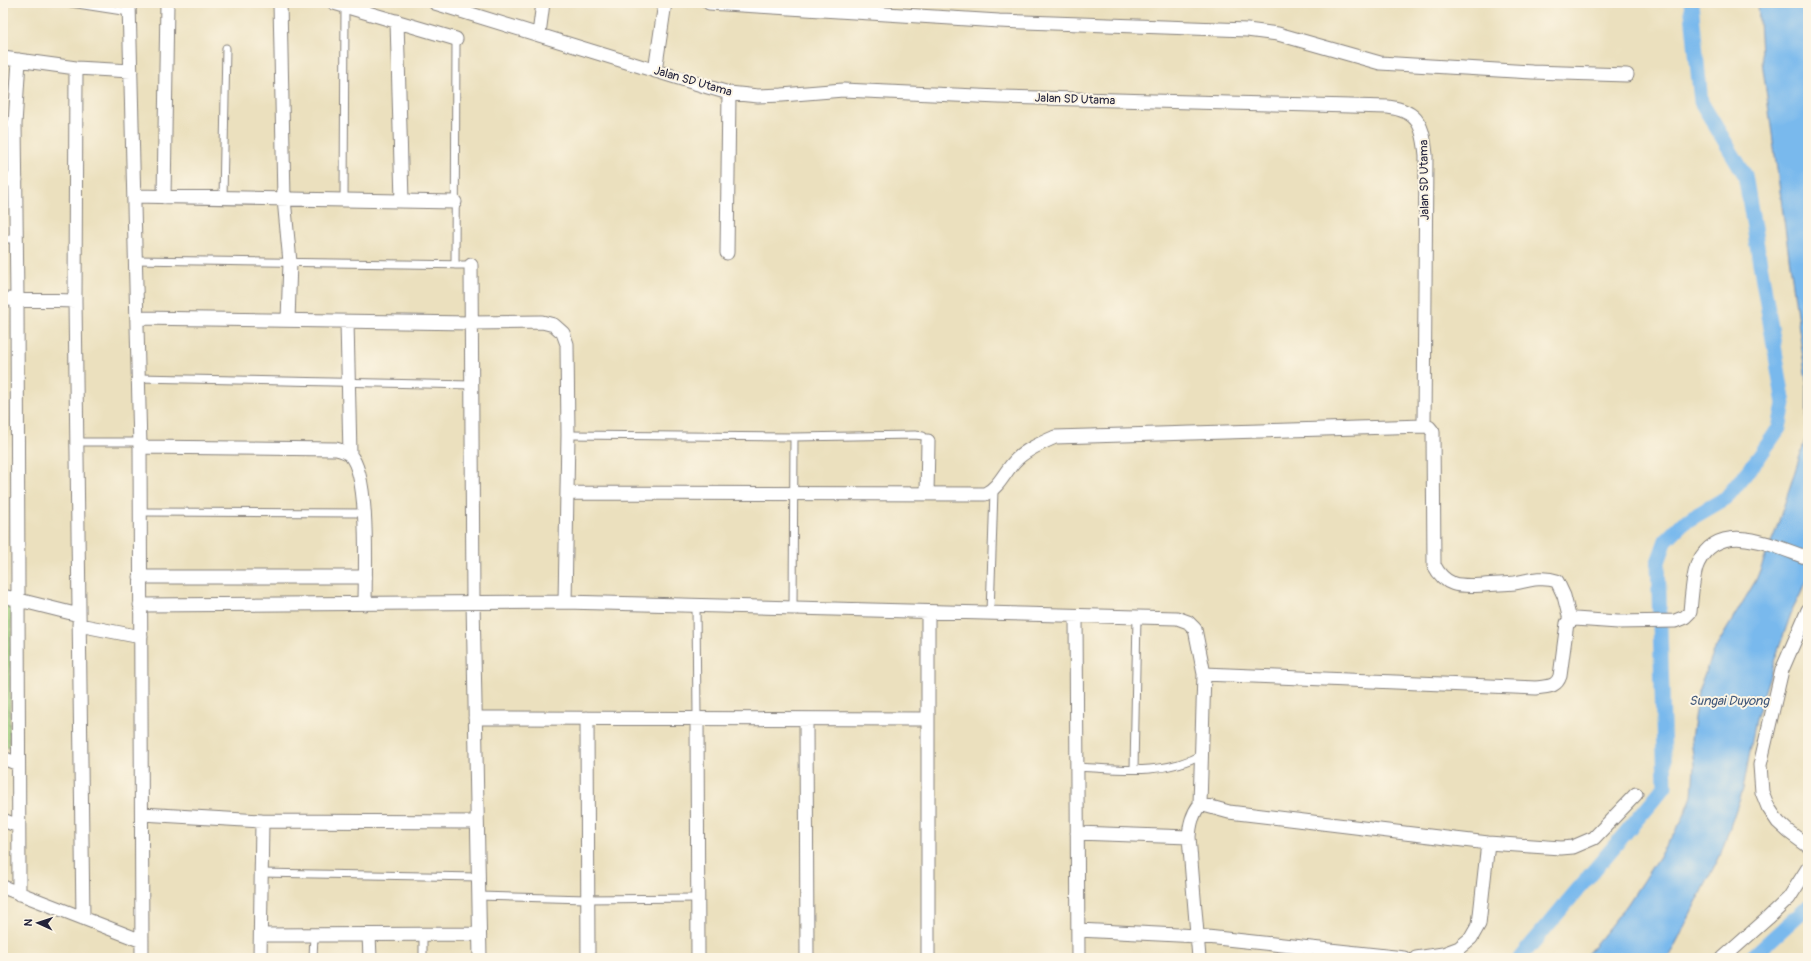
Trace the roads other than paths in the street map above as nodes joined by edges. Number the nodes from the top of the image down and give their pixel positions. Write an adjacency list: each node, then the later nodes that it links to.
1 (70, 3): 9 (lane)
2 (167, 3): 24 (street)
3 (280, 3): 26 (street)
4 (435, 3): 11 (street, Jalan SD Utama)
5 (543, 3): 11 (street)
6 (665, 3): 17 (street)
7 (709, 3): 19 (street)
8 (340, 4): 10 (street); 27 (lane)
9 (129, 7): 18 (street)
10 (397, 21): 12 (street); 28 (street)
11 (539, 34): 17 (street, Jalan SD Utama)
12 (456, 39): 29 (lane)
13 (226, 48): 25 (lane)
14 (3, 58): 15 (street)
15 (19, 60): 16 (street); 21 (street)
16 (76, 68): 18 (street); 39 (street)
17 (655, 70): 20 (street, Jalan SD Utama)
18 (131, 71): 23 (street)
19 (1627, 75)
20 (729, 93): 32 (street); 47 (street, Jalan SD Utama)
21 (9, 124): 22 (street)
22 (10, 180): 31 (street)
23 (134, 196): 24 (street); 33 (street)
24 (164, 197): 25 (street)
25 (223, 198): 26 (street)
26 (284, 199): 27 (street); 34 (street)
27 (344, 200): 28 (street)
28 (402, 201): 29 (street)
29 (455, 202): 35 (lane)
30 (3, 239): 31 (lane)
31 (17, 239): 38 (street)
32 (726, 253)
33 (135, 260): 34 (lane); 40 (street)
34 (290, 262): 35 (lane); 41 (street)
35 (455, 265): 36 (lane)
36 (471, 265): 43 (street)
37 (3, 299): 38 (street)
38 (17, 299): 39 (street); 64 (street)
39 (76, 301): 51 (street)
40 (137, 318): 41 (street); 44 (street)
41 (288, 320): 42 (street)
42 (347, 322): 43 (street); 45 (street)
43 (472, 323): 46 (street); 48 (street)
44 (138, 378): 45 (lane); 52 (street)
45 (348, 382): 46 (lane); 53 (street)
46 (472, 385): 65 (street)
47 (1424, 426): 54 (street); 77 (street)
48 (568, 435): 49 (lane); 55 (street)
49 (794, 437): 50 (lane); 56 (lane)
50 (928, 441): 57 (street)
51 (77, 442): 52 (lane); 76 (street)
52 (140, 444): 53 (street); 58 (street)
53 (350, 454): 59 (street)
54 (994, 490): 57 (street); 73 (lane)
55 (567, 493): 56 (street); 66 (street)
56 (793, 494): 57 (street); 70 (lane)
57 (927, 494)
58 (140, 512): 59 (lane); 61 (street)
59 (364, 514): 62 (street)
60 (1808, 558): 77 (street)
61 (140, 577): 62 (street); 68 (street)
62 (365, 577): 67 (street)
63 (3, 596): 64 (street)
64 (19, 599): 76 (street); 87 (street)
65 (473, 602): 66 (street); 67 (street); 80 (street)
66 (565, 602): 69 (street)
67 (365, 604): 68 (street)
68 (140, 605): 78 (street)
69 (696, 606): 70 (street); 82 (lane)
70 (793, 608): 72 (street)
71 (1808, 610): 100 (street)
72 (928, 612): 73 (street); 84 (street)
73 (990, 614): 74 (street)
74 (1076, 616): 75 (street); 88 (street)
75 (1137, 617): 79 (street); 89 (lane)
76 (79, 620): 78 (street); 109 (street)
77 (1570, 620): 79 (street)
78 (141, 637): 92 (street)
79 (1204, 674): 85 (street)
80 (475, 718): 81 (street); 95 (street)
81 (587, 718): 82 (street); 108 (street)
82 (697, 718): 83 (street); 107 (street)
83 (806, 719): 84 (street); 126 (street)
84 (927, 719): 127 (street)
85 (1202, 754): 89 (lane); 91 (street)
86 (3, 758): 87 (street)
87 (18, 764): 96 (street)
88 (1077, 767): 89 (lane); 97 (street)
89 (1134, 769)
90 (1636, 794): 99 (street)
91 (1200, 804): 98 (street); 99 (street)
92 (142, 814): 94 (street); 117 (street)
93 (3, 820): 96 (street)
94 (262, 821): 95 (street); 102 (street)
95 (477, 822): 103 (street)
96 (18, 826): 105 (street)
97 (1077, 833): 98 (street); 110 (street)
98 (1189, 837): 116 (street)
99 (1488, 842): 131 (street)
100 (1808, 846)
101 (1808, 868): 132 (street)
102 (261, 873): 103 (lane); 113 (street)
103 (478, 877): 106 (street)
104 (3, 888): 105 (street)
105 (20, 894): 109 (street)
106 (478, 896): 108 (lane); 112 (street)
107 (698, 898): 108 (lane); 125 (street)
108 (587, 899): 124 (street)
109 (83, 918): 117 (street)
110 (1078, 930): 116 (street); 128 (street)
111 (422, 934): 112 (street); 115 (street); 122 (lane)
112 (479, 934): 123 (street)
113 (261, 935): 114 (street); 119 (street)
114 (314, 935): 115 (street); 120 (lane)
115 (369, 935): 121 (street)
116 (1198, 936): 129 (street); 130 (street)
117 (142, 941): 118 (street)
118 (142, 958)
119 (260, 958)
120 (313, 958)
121 (370, 958)
122 (423, 958)
123 (480, 958)
124 (588, 958)
125 (698, 958)
126 (807, 958)
127 (928, 958)
128 (1078, 958)
129 (1199, 958)
130 (1404, 958)
131 (1416, 958)
132 (1723, 958)

